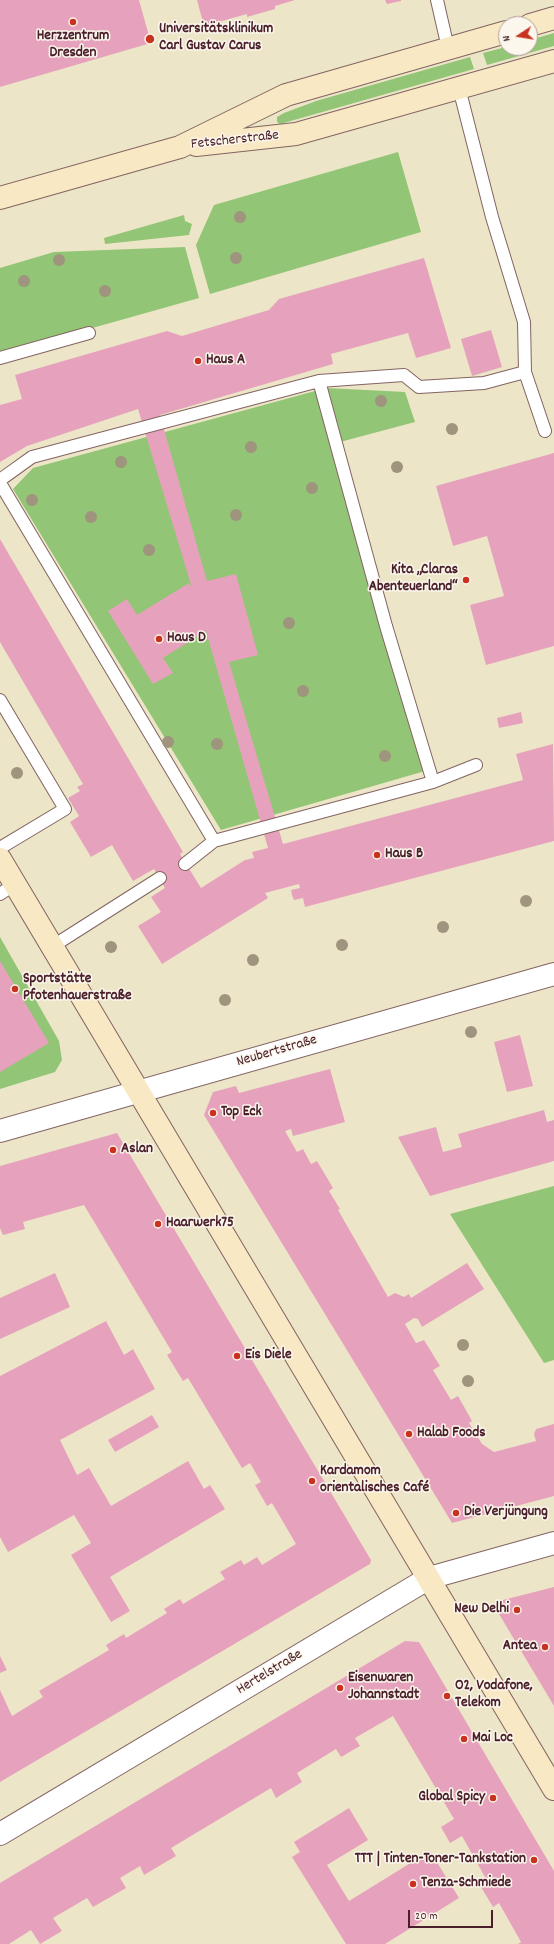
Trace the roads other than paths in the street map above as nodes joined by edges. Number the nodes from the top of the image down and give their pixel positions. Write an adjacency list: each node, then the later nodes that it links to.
1 (437, 0): 5 (lane)
2 (554, 18): 3 (street)
3 (538, 23)
4 (498, 34): 5 (street, Fetscherstraße)
5 (448, 48): 8 (street, Fetscherstraße)
6 (554, 61): 7 (street, Fetscherstraße)
7 (459, 88): 8 (street, Fetscherstraße); 12 (lane)
8 (180, 147): 9 (street)
9 (0, 198)
10 (89, 333): 11 (lane)
11 (0, 358)
12 (525, 372): 13 (lane); 14 (lane)
13 (319, 380): 15 (lane); 18 (lane)
14 (545, 431)
15 (0, 481): 19 (lane)
16 (0, 700): 20 (lane)
17 (476, 765): 18 (lane)
18 (433, 782): 19 (lane)
19 (214, 841): 22 (lane)
20 (0, 848)
21 (0, 859): 24 (street)
22 (185, 864)
23 (160, 878): 25 (lane)
24 (8, 889): 25 (street)
25 (53, 946): 27 (street)
26 (554, 974): 27 (street, Neubertstraße)
27 (140, 1092): 28 (street, Neubertstraße); 30 (street)
28 (0, 1131)
29 (554, 1543): 30 (street, Hertelstraße)
30 (429, 1578): 31 (street); 32 (street, Hertelstraße)
31 (554, 1789)
32 (0, 1834)

